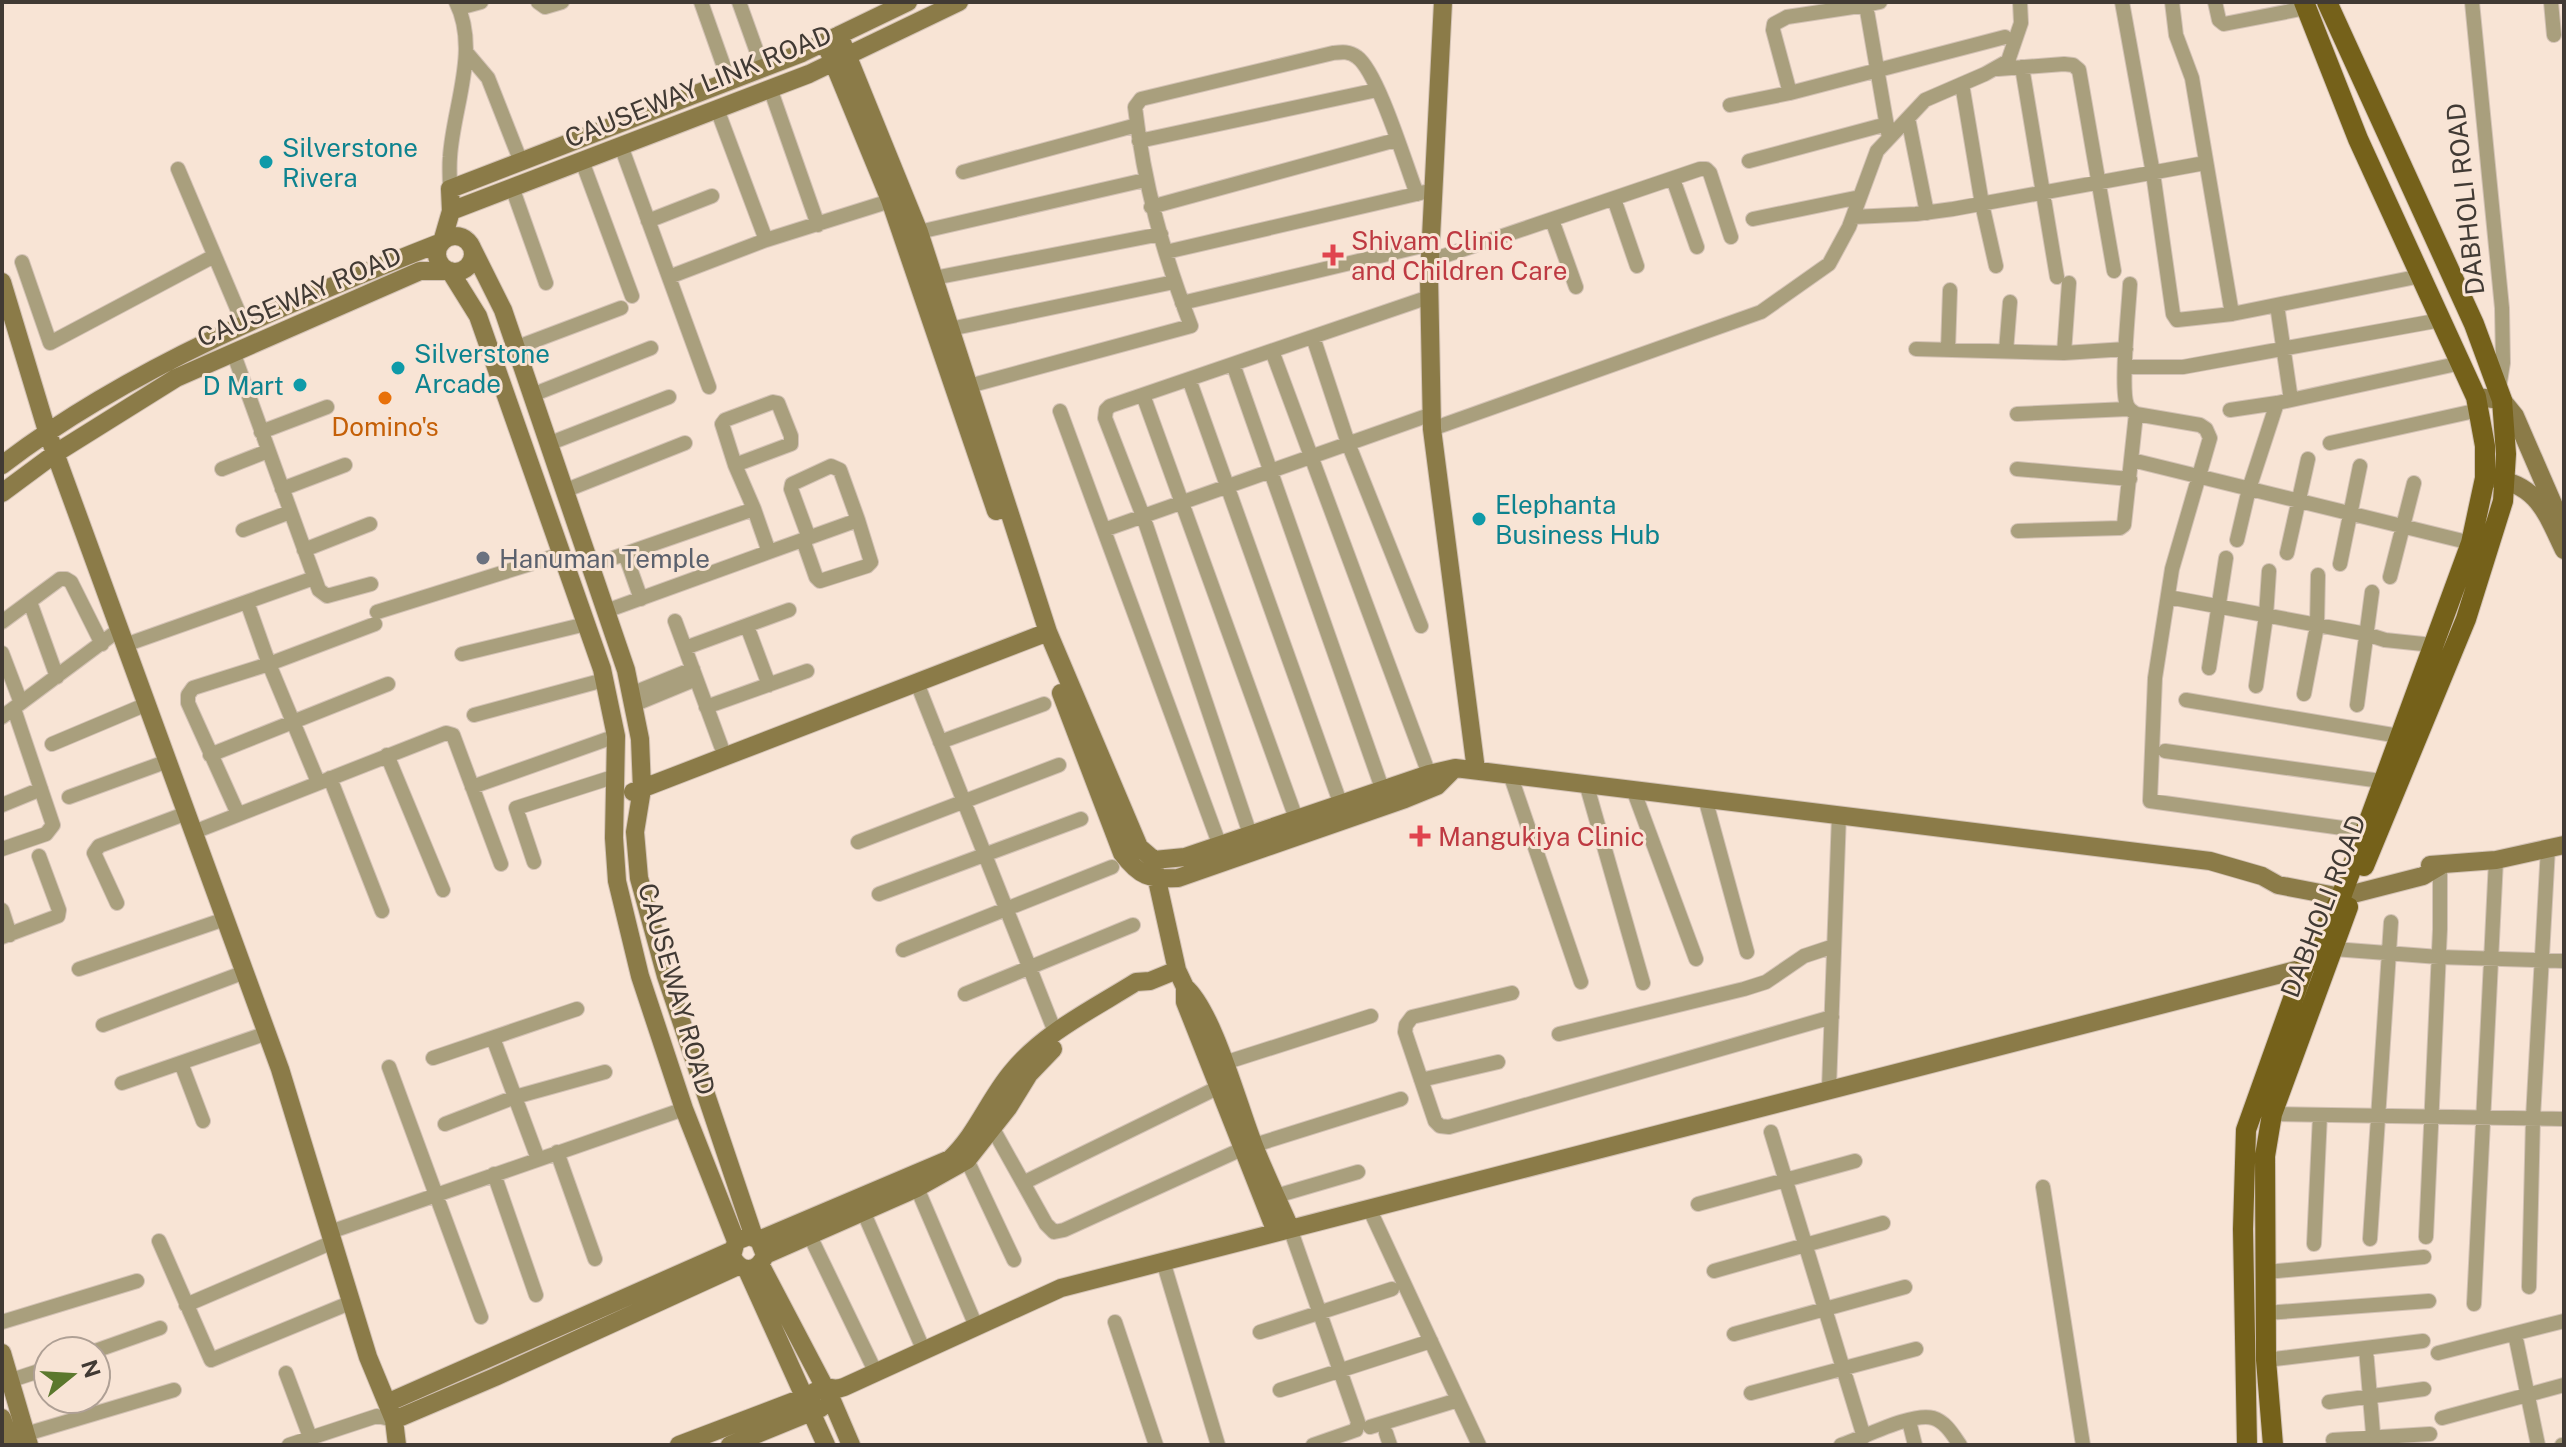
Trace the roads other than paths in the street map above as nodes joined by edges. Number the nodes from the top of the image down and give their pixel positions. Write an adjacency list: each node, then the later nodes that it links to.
1 (481, 2): 17 (street)
2 (538, 2): 3 (street)
3 (562, 2)
4 (701, 2): 28 (street)
5 (739, 2): 25 (street)
6 (908, 2): 21 (street)
7 (959, 2): 23 (street, CAUSEWAY LINK ROAD)
8 (1443, 2): 53 (street)
9 (2020, 2): 26 (street)
10 (2122, 2): 47 (street)
11 (2172, 2): 44 (street)
12 (2215, 2): 18 (street)
13 (2327, 2): 121 (main road)
14 (2472, 2): 121 (street, DABHOLI ROAD)
15 (2551, 2): 19 (street)
16 (1873, 4): 27 (street); 32 (street)
17 (458, 5): 22 (street)
18 (2305, 5): 83 (main road, DABHOLI ROAD)
19 (2554, 35)
20 (2005, 37): 27 (street)
21 (832, 38): 23 (street); 25 (street)
22 (466, 52): 43 (street); 52 (street)
23 (841, 59): 30 (street, CAUSEWAY LINK ROAD); 58 (street); 68 (street)
24 (2022, 67): 26 (street); 50 (street); 54 (street)
25 (763, 69): 28 (street)
26 (1994, 69): 29 (street)
27 (1878, 71): 32 (street); 37 (street)
28 (729, 81): 43 (street)
29 (1962, 84): 35 (street); 59 (street)
30 (770, 88): 34 (street, CAUSEWAY LINK ROAD); 67 (street)
31 (1377, 90): 36 (street); 38 (street); 39 (street)
32 (1790, 93): 33 (street)
33 (1730, 105)
34 (717, 109): 40 (street, CAUSEWAY LINK ROAD); 71 (street)
35 (1908, 118): 37 (street); 62 (street)
36 (1137, 125): 39 (street); 46 (street)
37 (1888, 131): 42 (street); 56 (street)
38 (1396, 140): 53 (street); 60 (street)
39 (1139, 141): 49 (street)
40 (621, 146): 41 (street, CAUSEWAY LINK ROAD); 66 (street)
41 (582, 161): 51 (street, CAUSEWAY LINK ROAD); 92 (street)
42 (1749, 161)
43 (521, 162): 52 (street)
44 (2205, 163): 47 (street); 98 (street)
45 (178, 169): 77 (street)
46 (963, 172)
47 (2153, 173): 50 (street); 98 (street)
48 (1673, 179): 57 (street); 70 (street); 74 (street)
49 (1145, 180): 60 (street); 68 (street)
50 (2101, 182): 54 (street); 82 (street)
51 (512, 187): 61 (street, CAUSEWAY LINK ROAD); 88 (street)
52 (450, 189): 61 (street)
53 (1425, 192): 75 (street); 76 (street)
54 (2042, 193): 59 (street); 112 (street)
55 (712, 196): 66 (street)
56 (1860, 197): 63 (street); 64 (street)
57 (1614, 199): 65 (street); 79 (street)
58 (890, 201): 67 (street); 203 (street)
59 (1982, 204): 62 (street); 80 (street)
60 (1151, 207): 69 (street)
61 (451, 211): 72 (street); 73 (street, CAUSEWAY ROAD)
62 (1927, 213): 63 (street)
63 (1853, 217): 130 (street)
64 (1753, 219)
65 (1552, 220): 76 (street); 90 (street)
66 (648, 221): 84 (street)
67 (818, 225): 71 (street)
68 (919, 232): 85 (street)
69 (1161, 234): 75 (street); 85 (street)
70 (1731, 237)
71 (766, 240): 84 (street)
72 (442, 242): 73 (street); 81 (street); 100 (street, CAUSEWAY ROAD)
73 (470, 245): 81 (street); 103 (street, CAUSEWAY ROAD)
74 (1697, 247)
75 (1166, 252): 87 (street)
76 (1430, 252): 93 (street); 95 (street)
77 (214, 256): 78 (street); 100 (street)
78 (22, 262)
79 (1637, 266)
80 (1996, 266)
81 (450, 271): 111 (street, CAUSEWAY ROAD); 178 (street, CAUSEWAY ROAD)
82 (2114, 271)
83 (2421, 276): 96 (street); 99 (main road, DABHOLI ROAD)
84 (669, 277): 118 (street)
85 (934, 278): 101 (street)
86 (2, 282): 131 (street)
87 (1174, 282): 95 (street); 101 (street)
88 (546, 283)
89 (2130, 284): 106 (street)
90 (1576, 287)
91 (1950, 290): 108 (street)
92 (632, 296)
93 (1429, 297): 102 (street); 130 (street)
94 (2010, 302): 110 (street)
95 (1182, 303): 117 (street)
96 (2277, 305): 98 (street); 107 (street)
97 (621, 308): 103 (street)
98 (2232, 314)
99 (2441, 320): 107 (street); 113 (main road, DABHOLI ROAD)
100 (244, 325): 131 (street, CAUSEWAY ROAD)
101 (950, 329): 117 (street)
102 (1313, 337): 109 (street); 134 (street)
103 (515, 348): 119 (street, CAUSEWAY ROAD)
104 (651, 348): 119 (street)
105 (1916, 349): 108 (street)
106 (2126, 349): 112 (street); 115 (street)
107 (2283, 349): 115 (street); 123 (street)
108 (1948, 350): 110 (street)
109 (1272, 351): 114 (street); 139 (street)
110 (2006, 351): 112 (street)
111 (233, 352): 132 (street); 138 (street, CAUSEWAY ROAD)
112 (2064, 353)
113 (2461, 363): 123 (street); 124 (main road, DABHOLI ROAD)
114 (1233, 364): 116 (street); 148 (street)
115 (2125, 367): 128 (street)
116 (1189, 379): 120 (street); 153 (street)
117 (969, 386): 203 (street)
118 (709, 387)
119 (532, 395): 136 (street, CAUSEWAY ROAD)
120 (1143, 395): 159 (street); 163 (street)
121 (2500, 396): 124 (street); 151 (main road, DABHOLI ROAD); 167 (street)
122 (669, 397): 136 (street)
123 (2284, 401): 126 (street); 155 (street)
124 (2478, 404): 135 (street); 151 (main road, DABHOLI ROAD)
125 (327, 407): 132 (street)
126 (2230, 410)
127 (1060, 411): 169 (street)
128 (2132, 411): 129 (street); 141 (street); 149 (street)
129 (2017, 414)
130 (1432, 421): 134 (street); 242 (street)
131 (47, 431): 138 (street); 142 (street, CAUSEWAY ROAD)
132 (261, 432): 137 (street)
133 (685, 443): 156 (street)
134 (1348, 443): 139 (street); 201 (street)
135 (2330, 443)
136 (548, 444): 156 (street, CAUSEWAY ROAD)
137 (268, 451): 146 (street); 154 (street)
138 (56, 453): 157 (street, CAUSEWAY ROAD); 205 (street)
139 (1311, 456): 148 (street); 243 (street)
140 (2308, 459): 158 (street)
141 (2132, 460): 149 (street); 150 (street)
142 (2, 465)
143 (345, 465): 154 (street)
144 (735, 465): 144 (street); 160 (street)
145 (2360, 466): 162 (street)
146 (222, 469)
147 (2017, 469): 150 (street)
148 (1270, 471): 153 (street); 253 (street)
149 (2199, 477): 155 (street); 189 (street)
150 (2130, 479): 170 (street)
151 (2495, 479): 173 (main road, DABHOLI ROAD); 175 (street); 282 (main road, DABHOLI ROAD)
152 (2414, 483): 166 (street)
153 (1229, 486): 159 (street); 259 (street)
154 (282, 489): 161 (street)
155 (2249, 489): 158 (street); 172 (street)
156 (564, 491): 182 (street, CAUSEWAY ROAD)
157 (2, 493)
158 (2297, 501): 162 (street); 177 (street)
159 (1183, 502): 163 (street); 264 (street)
160 (754, 509): 176 (street); 179 (street)
161 (290, 512): 168 (street); 174 (street)
162 (2349, 515): 166 (street); 181 (street)
163 (1143, 516): 169 (street); 267 (street)
164 (858, 520): 171 (street); 171 (street); 171 (street)
165 (370, 524): 174 (street)
166 (2402, 528): 173 (street); 185 (street)
167 (2564, 529)
168 (243, 530)
169 (1104, 530): 269 (street)
170 (2018, 531)
171 (806, 539): 176 (street)
172 (2237, 540)
173 (2471, 543): 207 (main road, DABHOLI ROAD)
174 (304, 550): 186 (street)
175 (2564, 550)
176 (769, 552): 190 (street)
177 (2287, 553)
178 (562, 554): 199 (street, CAUSEWAY ROAD); 211 (street)
179 (625, 554): 182 (street); 190 (street)
180 (2226, 558): 193 (street)
181 (2340, 564)
182 (590, 566): 195 (street, CAUSEWAY ROAD)
183 (2269, 571): 196 (street)
184 (2318, 575): 202 (street)
185 (2390, 577)
186 (314, 578): 187 (street); 192 (street)
187 (371, 584)
188 (2372, 592): 204 (street)
189 (2168, 597): 193 (street); 265 (street)
190 (641, 599): 195 (street)
191 (30, 602): 198 (street); 206 (street); 215 (street)
192 (247, 602): 205 (street); 211 (street)
193 (2219, 607): 196 (street); 212 (street)
194 (789, 610): 200 (street)
195 (606, 611): 222 (street, CAUSEWAY ROAD)
196 (2266, 616): 202 (street); 220 (street)
197 (675, 621): 208 (street)
198 (2, 622)
199 (586, 624): 210 (street); 216 (street, CAUSEWAY ROAD)
200 (747, 626): 208 (street); 219 (street)
201 (1421, 626)
202 (2317, 626): 204 (street); 221 (street)
203 (1043, 633): 217 (street); 274 (street); 280 (street)
204 (2366, 634): 207 (street); 226 (street)
205 (123, 637): 206 (street); 224 (street)
206 (102, 644): 215 (street)
207 (2433, 645): 232 (main road, DABHOLI ROAD)
208 (685, 648): 214 (street)
209 (2, 653): 228 (street)
210 (462, 654)
211 (269, 664): 230 (street); 237 (street)
212 (2209, 668)
213 (807, 671): 219 (street)
214 (694, 674): 222 (street); 227 (street)
215 (57, 677): 228 (street)
216 (604, 680): 229 (street); 231 (street, CAUSEWAY ROAD)
217 (917, 683): 233 (street); 251 (street)
218 (388, 684): 230 (street)
219 (769, 685): 227 (street)
220 (2256, 686)
221 (2304, 694)
222 (632, 700): 251 (street, CAUSEWAY ROAD)
223 (2186, 700): 232 (street)
224 (147, 704): 234 (street); 239 (street)
225 (1044, 704): 233 (street)
226 (2357, 705)
227 (706, 707): 235 (street)
228 (12, 710): 250 (street)
229 (474, 715)
230 (292, 722): 237 (street); 246 (street)
231 (616, 736): 245 (street, CAUSEWAY ROAD); 249 (street)
232 (2399, 736): 247 (main road, DABHOLI ROAD)
233 (940, 742): 257 (street)
234 (52, 744)
235 (721, 746)
236 (2165, 751): 247 (street)
237 (210, 755): 261 (street)
238 (387, 755): 246 (street); 249 (street); 281 (street)
239 (168, 761): 254 (street); 260 (street)
240 (1059, 765): 257 (street)
241 (1455, 768): 242 (street); 243 (street); 280 (street)
242 (1476, 770): 244 (street)
243 (1429, 774): 253 (street)
244 (1510, 774): 248 (street); 308 (street)
245 (616, 776): 255 (street, CAUSEWAY ROAD); 276 (street)
246 (324, 780): 261 (street); 287 (street)
247 (2381, 781): 265 (main road, DABHOLI ROAD)
248 (1586, 783): 252 (street); 309 (street)
249 (472, 787): 277 (street)
250 (41, 789): 258 (street); 271 (street)
251 (642, 789): 255 (street); 369 (street, CAUSEWAY ROAD)
252 (1633, 789): 256 (street); 298 (street)
253 (1383, 791): 259 (street)
254 (69, 797)
255 (616, 798): 332 (street, CAUSEWAY ROAD)
256 (1705, 798): 262 (street); 295 (street)
257 (964, 801): 268 (street); 272 (street)
258 (2, 805)
259 (1341, 805): 264 (street)
260 (187, 813): 266 (street); 284 (street)
261 (238, 814): 266 (street)
262 (1839, 815): 282 (street); 292 (street)
263 (1081, 819): 272 (street)
264 (1297, 821): 267 (street)
265 (2364, 831): 282 (main road, DABHOLI ROAD)
266 (194, 832): 288 (street)
267 (1251, 837): 269 (street)
268 (858, 842)
269 (1220, 846): 274 (street)
270 (2556, 846): 275 (street); 300 (street)
271 (2, 849)
272 (985, 854): 283 (street); 285 (street)
273 (39, 856): 291 (street)
274 (1154, 860): 280 (street)
275 (2496, 860): 278 (street); 299 (street)
276 (534, 862)
277 (501, 864)
278 (2440, 866): 282 (street); 297 (street)
279 (1112, 867): 285 (street)
280 (1155, 879): 306 (street)
281 (443, 890)
282 (2349, 890): 293 (main road, DABHOLI ROAD); 303 (main road, DABHOLI ROAD)
283 (879, 894)
284 (117, 903)
285 (1006, 909): 294 (street); 302 (street)
286 (2, 910): 291 (street)
287 (382, 911)
288 (225, 919): 304 (street); 305 (street)
289 (2391, 922): 296 (street)
290 (1133, 925): 302 (street)
291 (6, 936)
292 (1834, 946): 314 (street); 318 (street)
293 (2334, 949): 296 (street); 333 (main road, DABHOLI ROAD)
294 (903, 950)
295 (1747, 952)
296 (2388, 953): 297 (street); 335 (street)
297 (2439, 957): 299 (street); 336 (street)
298 (1696, 959)
299 (2492, 959): 300 (street); 337 (street)
300 (2542, 961): 301 (street); 338 (street)
301 (2564, 961)
302 (1030, 967): 311 (street); 316 (street)
303 (2304, 968): 329 (street); 448 (main road, DABHOLI ROAD)
304 (79, 969)
305 (245, 972): 315 (street); 317 (street)
306 (1181, 978): 307 (street); 323 (street); 328 (street)
307 (1150, 981): 316 (street); 342 (street)
308 (1581, 982)
309 (1643, 983)
310 (1512, 993): 326 (street)
311 (965, 994)
312 (577, 1009): 319 (street)
313 (1371, 1016): 323 (street)
314 (1832, 1017): 326 (street); 329 (street)
315 (103, 1025)
316 (1055, 1032): 369 (street)
317 (267, 1033): 322 (street); 363 (street)
318 (1559, 1034)
319 (493, 1038): 320 (street); 330 (street)
320 (433, 1058)
321 (1498, 1062): 326 (street)
322 (181, 1063): 327 (street); 340 (street)
323 (1224, 1063): 344 (street)
324 (389, 1067): 355 (street)
325 (605, 1072): 330 (street)
326 (1421, 1080)
327 (122, 1083)
328 (1217, 1088): 344 (street); 352 (street)
329 (1829, 1088): 358 (street)
330 (515, 1097): 341 (street); 346 (street)
331 (1401, 1099): 344 (street)
332 (684, 1109): 345 (street); 369 (street, CAUSEWAY ROAD)
333 (2272, 1114): 334 (street); 375 (main road, DABHOLI ROAD)
334 (2320, 1115): 335 (street); 367 (street)
335 (2378, 1116): 336 (street); 365 (street)
336 (2430, 1116): 337 (street); 364 (street)
337 (2483, 1117): 338 (street); 383 (street)
338 (2533, 1118): 339 (street); 378 (street)
339 (2564, 1119)
340 (203, 1121)
341 (445, 1124)
342 (993, 1129): 347 (street); 352 (street)
343 (1771, 1132): 351 (street)
344 (1248, 1147): 352 (street); 356 (street); 361 (street)
345 (557, 1152): 346 (street); 371 (street)
346 (538, 1159): 350 (street)
347 (967, 1160): 354 (street); 372 (street)
348 (1855, 1161): 351 (street)
349 (1358, 1172): 356 (street)
350 (494, 1174): 355 (street); 380 (street)
351 (1786, 1180): 357 (street); 368 (street)
352 (1023, 1183)
353 (2043, 1187): 447 (street)
354 (917, 1188): 359 (street); 392 (street)
355 (435, 1194): 363 (street); 388 (street)
356 (1276, 1196): 361 (street)
357 (1698, 1204)
358 (1369, 1208): 361 (street); 397 (street)
359 (863, 1211): 362 (street); 402 (street)
360 (1883, 1223): 368 (street)
361 (1283, 1230): 373 (street); 386 (street)
362 (809, 1234): 369 (street); 410 (street)
363 (332, 1237): 382 (street); 384 (street)
364 (2426, 1237)
365 (2370, 1239)
366 (159, 1241): 384 (street)
367 (2314, 1244)
368 (1806, 1245): 374 (street); 385 (street)
369 (749, 1253): 416 (street, CAUSEWAY ROAD); 422 (street, CAUSEWAY ROAD); 423 (street)
370 (2424, 1257): 375 (street)
371 (595, 1259)
372 (1014, 1260)
373 (1163, 1261): 392 (street); 442 (street)
374 (1714, 1271)
375 (2267, 1272): 387 (main road, DABHOLI ROAD)
376 (137, 1281): 390 (street)
377 (1905, 1287): 385 (street)
378 (2529, 1287)
379 (1392, 1289): 386 (street)
380 (536, 1295)
381 (2429, 1301): 387 (street)
382 (352, 1302): 384 (street); 423 (street)
383 (2474, 1304)
384 (186, 1305)
385 (1825, 1309): 395 (street); 406 (street)
386 (1320, 1312): 394 (street); 407 (street)
387 (2266, 1313): 405 (main road, DABHOLI ROAD)
388 (481, 1317)
389 (2564, 1321): 396 (street)
390 (2, 1322)
391 (1115, 1322): 441 (street)
392 (976, 1326): 402 (street)
393 (160, 1328): 399 (street)
394 (1260, 1332)
395 (1734, 1334)
396 (2515, 1334): 404 (street); 418 (street)
397 (1431, 1341): 407 (street); 420 (street)
398 (2423, 1341): 401 (street)
399 (112, 1345)
400 (1916, 1349): 406 (street)
401 (2366, 1349): 405 (street); 419 (street)
402 (924, 1351): 410 (street)
403 (2, 1353): 411 (street)
404 (2438, 1353)
405 (2266, 1360): 449 (main road, DABHOLI ROAD)
406 (1843, 1368): 417 (street); 430 (street)
407 (1340, 1370): 415 (street); 443 (street)
408 (32, 1373): 411 (street)
409 (286, 1373): 429 (street)
410 (876, 1373): 416 (street)
411 (9, 1381): 432 (street)
412 (2564, 1385): 418 (street)
413 (2424, 1389): 419 (street)
414 (174, 1390): 432 (street)
415 (1280, 1390)
416 (831, 1393): 422 (street); 440 (street, CAUSEWAY ROAD)
417 (1751, 1393)
418 (2528, 1395): 425 (street); 450 (street)
419 (2369, 1397): 421 (street); 433 (street)
420 (1458, 1400): 427 (street); 444 (street)
421 (2329, 1402)
422 (808, 1405): 437 (street); 438 (street); 439 (street, CAUSEWAY ROAD)
423 (386, 1413): 429 (street); 436 (street)
424 (2, 1418): 432 (street)
425 (2442, 1418)
426 (1909, 1421): 430 (street); 445 (street); 446 (street)
427 (1370, 1427)
428 (2430, 1434): 433 (street)
429 (310, 1437): 435 (street)
430 (1864, 1437): 434 (street)
431 (2333, 1440): 433 (street)
432 (22, 1441)
433 (2373, 1442)
434 (1846, 1444)
435 (289, 1445)
436 (397, 1445)
437 (679, 1445)
438 (730, 1445)
439 (826, 1445)
440 (851, 1445)
441 (1156, 1445)
442 (1218, 1445)
443 (1313, 1445)
444 (1479, 1445)
445 (1915, 1445)
446 (1960, 1445)
447 (2083, 1445)
448 (2247, 1445)
449 (2273, 1445)
450 (2538, 1445)

